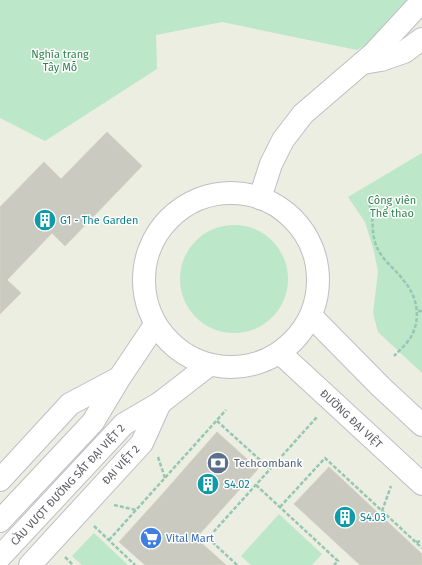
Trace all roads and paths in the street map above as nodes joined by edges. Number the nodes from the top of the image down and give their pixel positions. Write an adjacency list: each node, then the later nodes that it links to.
1 (422, 1): 3 (street)
2 (422, 39): 3 (street)
3 (363, 63): 4 (street)
4 (260, 198): 8 (street); 9 (street)
5 (368, 200): 6 (path)
6 (418, 311): 7 (path); 11 (path)
7 (422, 311)
8 (311, 316): 10 (street); 18 (street)
9 (155, 324): 12 (street); 13 (street)
10 (280, 353): 12 (street); 23 (street, ĐƯỜNG ĐẠI VIỆT)
11 (394, 356)
12 (209, 365): 14 (street, ĐẠI VIỆT 2)
13 (120, 377): 22 (street); 30 (street)
14 (160, 403): 36 (street, CẦU VƯỢT ĐƯỜNG SẮT ĐẠI VIỆT 2); 38 (street, ĐẠI VIỆT 2)
15 (226, 410): 17 (path)
16 (317, 417): 20 (path)
17 (217, 421): 20 (path); 21 (path)
18 (422, 426)
19 (158, 457): 21 (path)
20 (270, 469): 24 (path)
21 (165, 478): 28 (path)
22 (0, 480)
23 (422, 484)
24 (256, 485): 27 (path); 41 (path)
25 (390, 486): 29 (path)
26 (114, 505): 28 (path)
27 (280, 507): 29 (path); 42 (path)
28 (136, 510): 32 (path)
29 (382, 511): 34 (path)
30 (0, 521)
31 (94, 526): 32 (path)
32 (109, 540): 40 (path)
33 (422, 540): 34 (path)
34 (416, 542): 35 (path)
35 (422, 548)
36 (0, 557)
37 (65, 558): 39 (path)
38 (30, 565)
39 (74, 565)
40 (135, 565)
41 (237, 565)
42 (334, 565)

